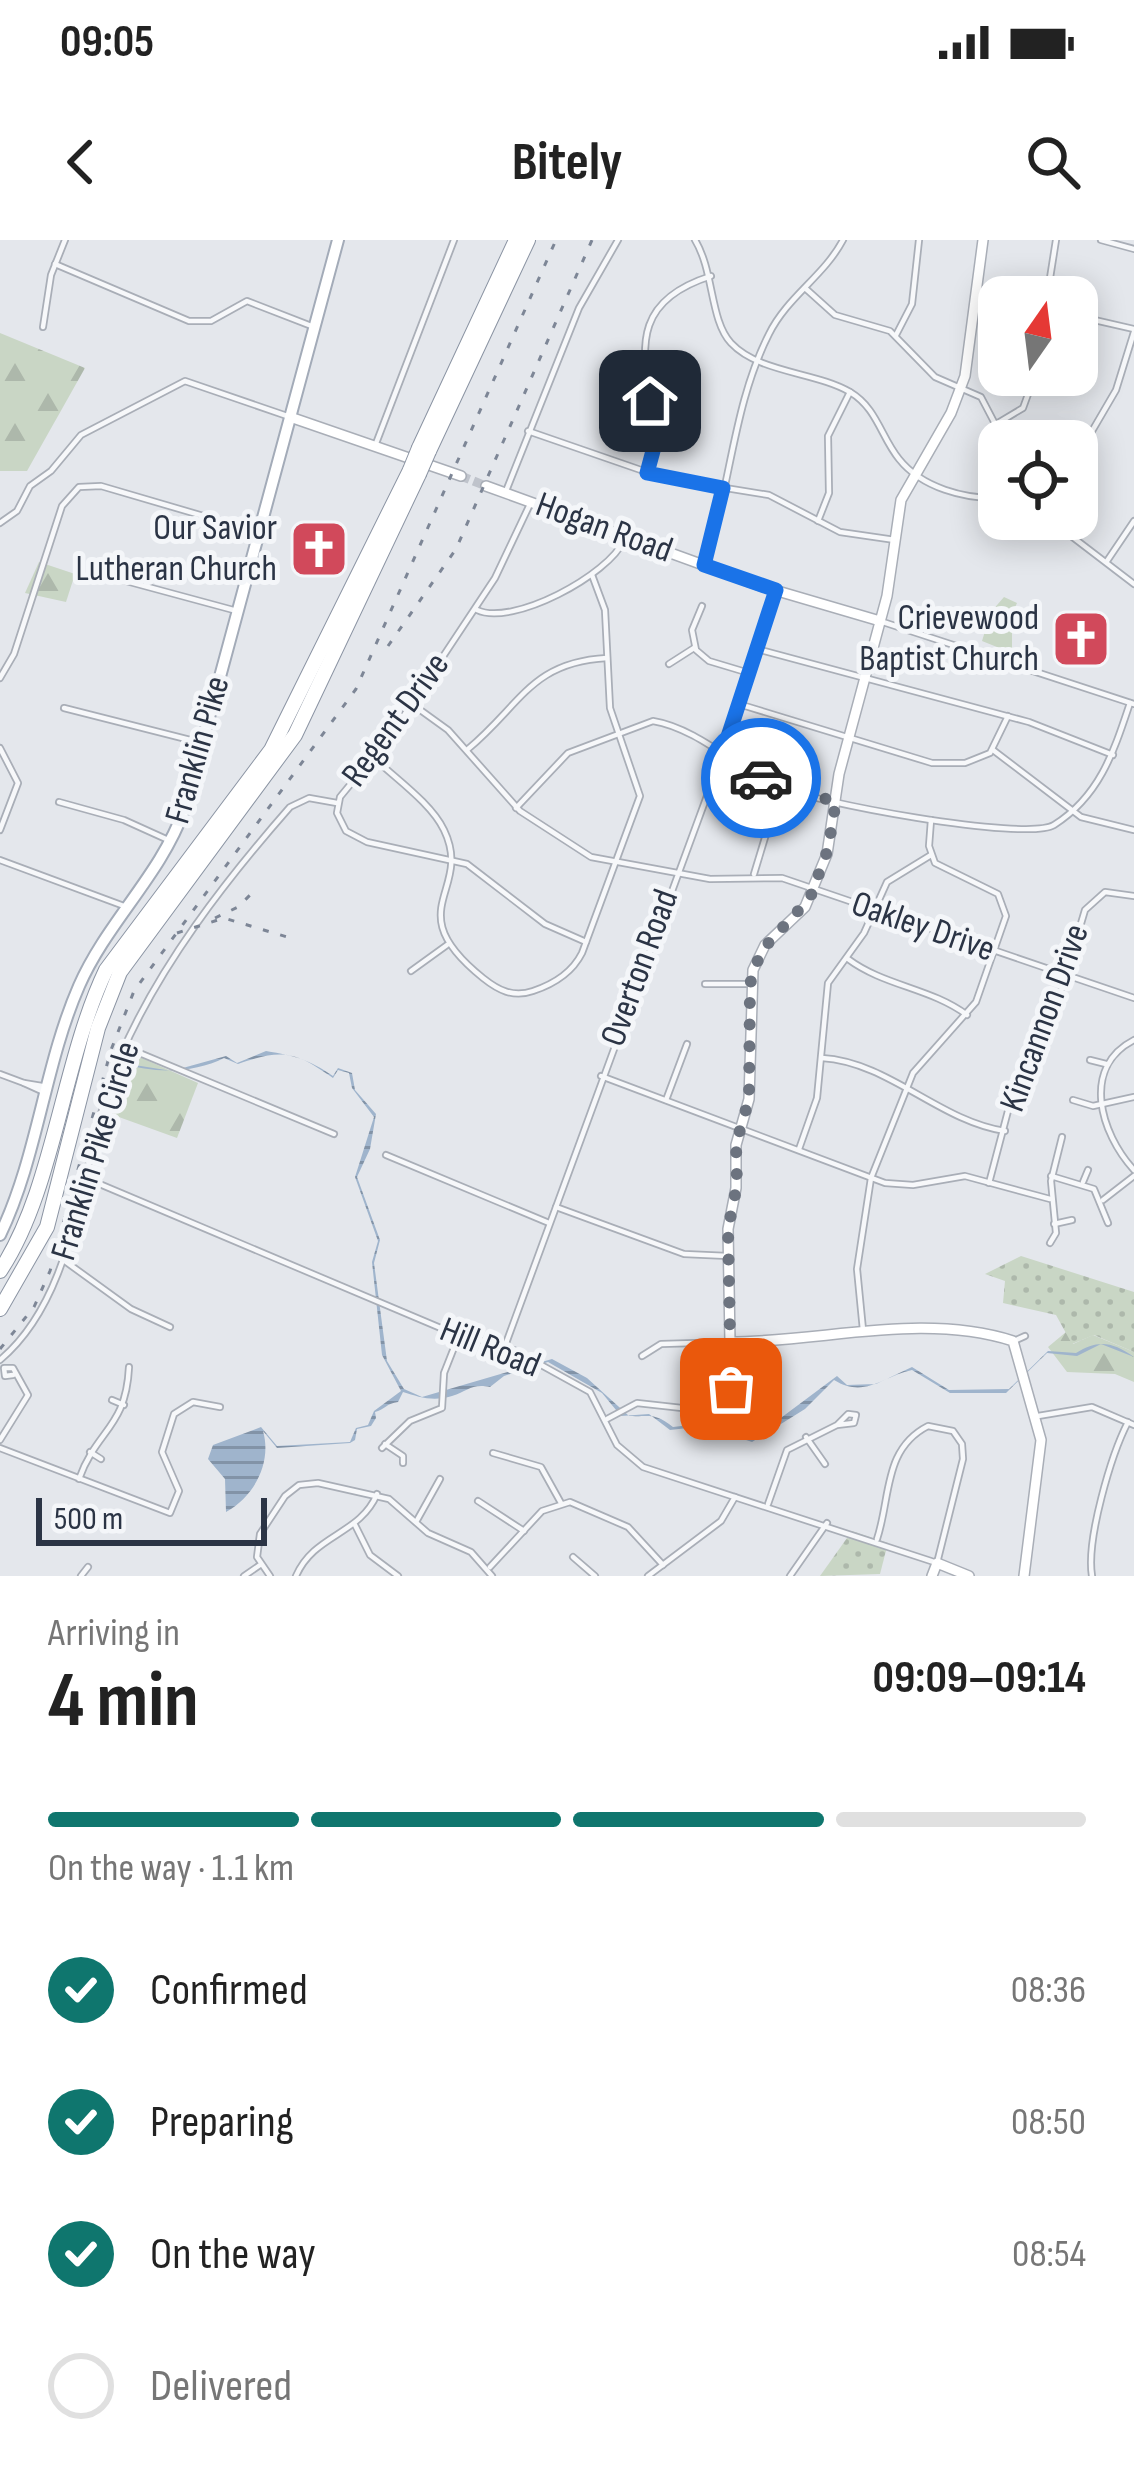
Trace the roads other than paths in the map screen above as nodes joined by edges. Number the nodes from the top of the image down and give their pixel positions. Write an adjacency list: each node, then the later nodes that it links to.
1 (65, 240): 14 (street)
2 (454, 240): 34 (street)
3 (516, 240): 35 (highway)
4 (528, 240): 35 (highway)
5 (618, 240): 33 (street)
6 (695, 240): 15 (street)
7 (844, 240): 18 (street)
8 (920, 240): 24 (street)
9 (983, 240): 16 (street)
10 (1056, 240): 17 (street)
11 (1101, 240): 13 (street)
12 (334, 241): 22 (main road, Franklin Pike)
13 (1134, 249)
14 (55, 264): 21 (street); 22 (street)
15 (711, 276): 25 (street); 38 (street)
16 (980, 276)
17 (1050, 276)
18 (805, 288): 24 (street); 25 (street)
19 (978, 304): 26 (street)
20 (1098, 322): 23 (street)
21 (44, 327)
22 (314, 327): 29 (main road, Franklin Pike)
23 (1134, 331): 32 (street)
24 (896, 334): 26 (street)
25 (759, 359): 27 (street); 41 (street)
26 (962, 388): 30 (street); 37 (street)
27 (850, 392): 37 (street); 45 (street)
28 (1027, 396): 31 (street)
29 (290, 417): 34 (street); 47 (street); 48 (main road, Franklin Pike)
30 (996, 420)
31 (1003, 420)
32 (1098, 422)
33 (527, 431): 38 (street); 42 (street)
34 (375, 446): 39 (street)
35 (424, 450): 36 (highway, bridge)
36 (414, 472): 151 (highway); 152 (highway)
37 (915, 472): 43 (street); 50 (street)
38 (647, 473): 41 (street)
39 (461, 476)
40 (486, 486): 42 (street, Hogan Road)
41 (723, 488): 45 (street); 53 (street)
42 (505, 493): 44 (street, Hogan Road)
43 (978, 496)
44 (531, 502): 49 (street, Hogan Road); 59 (street, Regent Drive)
45 (818, 521): 50 (street)
46 (1134, 521): 52 (street)
47 (0, 523)
48 (258, 532): 60 (main road, Franklin Pike); 67 (street)
49 (626, 535): 53 (street, Hogan Road); 54 (street)
50 (895, 540): 61 (street)
51 (1079, 540): 52 (street)
52 (1106, 562): 56 (street)
53 (704, 565): 57 (street, Hogan Road)
54 (592, 575): 59 (street); 64 (street)
55 (118, 577): 60 (street)
56 (1134, 584)
57 (776, 590): 61 (street, Hogan Road); 63 (street, Overton Road)
58 (702, 606): 62 (street)
59 (475, 610): 69 (street, Regent Drive)
60 (237, 611): 76 (main road, Franklin Pike)
61 (880, 621): 68 (street); 71 (street, Hogan Road)
62 (694, 648): 65 (street); 66 (street)
63 (756, 649): 66 (street, Overton Road); 68 (street)
64 (608, 658): 74 (street); 78 (street)
65 (669, 664)
66 (749, 673): 70 (street, Overton Road)
67 (0, 677)
68 (864, 680): 73 (street); 75 (street)
69 (412, 704): 78 (street, Oakley Drive); 82 (street, Regent Drive)
70 (740, 704): 75 (street); 81 (street, Overton Road)
71 (1132, 704): 80 (street)
72 (64, 708): 76 (street)
73 (1007, 716): 79 (street); 80 (street)
74 (618, 731): 81 (street); 87 (street); 96 (street)
75 (850, 735): 79 (street); 84 (street)
76 (202, 743): 92 (main road, Franklin Pike)
77 (0, 748): 90 (street)
78 (466, 750): 87 (street, Oakley Drive)
79 (993, 750): 88 (street)
80 (1113, 754): 88 (street)
81 (722, 755): 83 (street); 97 (street, Overton Road)
82 (374, 758): 86 (street, Regent Drive); 94 (street)
83 (780, 788): 84 (street); 98 (street)
84 (836, 801): 89 (street); 99 (street)
85 (59, 802): 92 (street)
86 (338, 803): 94 (street, Regent Drive); 115 (street, Franklin Pike Circle)
87 (516, 808): 96 (street, Oakley Drive)
88 (1071, 810): 89 (street); 91 (street)
89 (931, 820): 93 (street)
90 (0, 830)
91 (1134, 830)
92 (171, 841): 101 (main road, Franklin Pike)
93 (931, 855): 102 (street); 105 (street)
94 (449, 859): 103 (street, Regent Drive); 104 (street)
95 (0, 860): 101 (street)
96 (616, 866): 97 (street, Oakley Drive); 103 (street)
97 (676, 871): 98 (street, Oakley Drive); 120 (street, Overton Road)
98 (754, 876): 99 (street, Oakley Drive)
99 (814, 889): 102 (street, Oakley Drive); 110 (street)
100 (1134, 896): 108 (street, Kincannon Drive)
101 (129, 908): 122 (main road, Franklin Pike)
102 (873, 911): 105 (street, Oakley Drive); 106 (street)
103 (586, 942): 104 (street)
104 (447, 945): 107 (street)
105 (994, 952): 108 (street, Oakley Drive); 112 (street)
106 (847, 958): 112 (street); 116 (street)
107 (411, 970)
108 (1066, 976): 111 (street, Oakley Drive); 128 (street, Kincannon Drive)
109 (705, 984): 110 (street)
110 (750, 984): 127 (street)
111 (1133, 996)
112 (967, 1015): 121 (street)
113 (1134, 1040): 118 (street)
114 (687, 1044): 124 (street)
115 (125, 1047): 129 (street); 136 (street, Franklin Pike Circle)
116 (821, 1058): 121 (street); 131 (street)
117 (1090, 1060): 118 (street)
118 (1106, 1064): 126 (street)
119 (0, 1074): 122 (street)
120 (601, 1076): 124 (street); 142 (street, Overton Road)
121 (905, 1088): 128 (street); 137 (street)
122 (47, 1090): 147 (main road, Franklin Pike)
123 (1134, 1097): 126 (street)
124 (666, 1100): 127 (street)
125 (1073, 1100): 126 (street)
126 (1103, 1105): 134 (street)
127 (741, 1127): 131 (street); 149 (street)
128 (1005, 1131): 139 (street, Kincannon Drive)
129 (334, 1134)
130 (1062, 1137): 135 (street)
131 (799, 1149): 137 (street)
132 (386, 1155): 144 (street)
133 (1088, 1170): 138 (street)
134 (1134, 1173): 141 (street)
135 (1052, 1176): 138 (street); 140 (street)
136 (83, 1177): 150 (street, Franklin Pike Circle); 155 (street, Hill Road)
137 (871, 1178): 139 (street); 154 (street)
138 (1083, 1182): 141 (street)
139 (989, 1183): 140 (street)
140 (1050, 1199): 146 (street)
141 (1103, 1200): 145 (street)
142 (555, 1207): 144 (street, Overton Road); 149 (street)
143 (1072, 1220): 146 (street)
144 (549, 1223): 157 (street, Overton Road)
145 (1108, 1223)
146 (1054, 1224): 148 (street)
147 (0, 1235)
148 (1049, 1243)
149 (728, 1256): 156 (street)
150 (62, 1258): 153 (street); 159 (street, Franklin Pike Circle)
151 (0, 1270)
152 (0, 1309)
153 (170, 1327)
154 (863, 1330): 156 (street); 167 (street)
155 (459, 1335): 157 (street, Hill Road); 176 (street)
156 (730, 1342): 158 (street); 162 (street)
157 (506, 1346): 168 (street, Hill Road)
158 (642, 1356)
159 (0, 1360)
160 (129, 1367): 164 (street)
161 (14, 1375): 172 (street)
162 (739, 1399)
163 (112, 1400): 164 (street)
164 (124, 1405): 173 (street)
165 (220, 1407): 178 (street)
166 (692, 1409): 168 (street)
167 (1038, 1416): 169 (street); 206 (street)
168 (607, 1419): 181 (street, Hill Road)
169 (1131, 1423): 207 (street)
170 (837, 1425): 171 (street)
171 (806, 1437): 177 (street); 184 (street)
172 (0, 1444): 178 (street)
173 (90, 1452): 175 (street); 178 (street)
174 (493, 1453): 183 (street)
175 (101, 1460)
176 (404, 1463)
177 (825, 1464)
178 (79, 1479)
179 (440, 1479): 185 (street)
180 (377, 1493): 185 (street); 187 (street); 193 (street)
181 (735, 1495): 184 (street, Hill Road); 192 (street)
182 (478, 1501): 188 (street)
183 (561, 1503): 188 (street); 192 (street)
184 (768, 1504): 186 (street, Hill Road)
185 (416, 1522): 195 (street)
186 (827, 1522): 189 (street, Hill Road); 203 (street)
187 (355, 1525): 199 (street); 200 (street)
188 (524, 1531): 195 (street)
189 (877, 1539): 191 (street, Hill Road); 191 (street)
190 (573, 1557): 201 (street)
191 (938, 1563): 204 (street); 205 (street, Hill Road)
192 (663, 1564): 202 (street)
193 (260, 1565): 197 (street); 198 (street)
194 (88, 1567): 196 (street)
195 (490, 1572)
196 (81, 1576)
197 (244, 1576)
198 (270, 1576)
199 (296, 1576)
200 (398, 1576)
201 (596, 1576)
202 (648, 1576)
203 (790, 1576)
204 (932, 1576)
205 (969, 1576)
206 (1024, 1576)
207 (1092, 1576)

